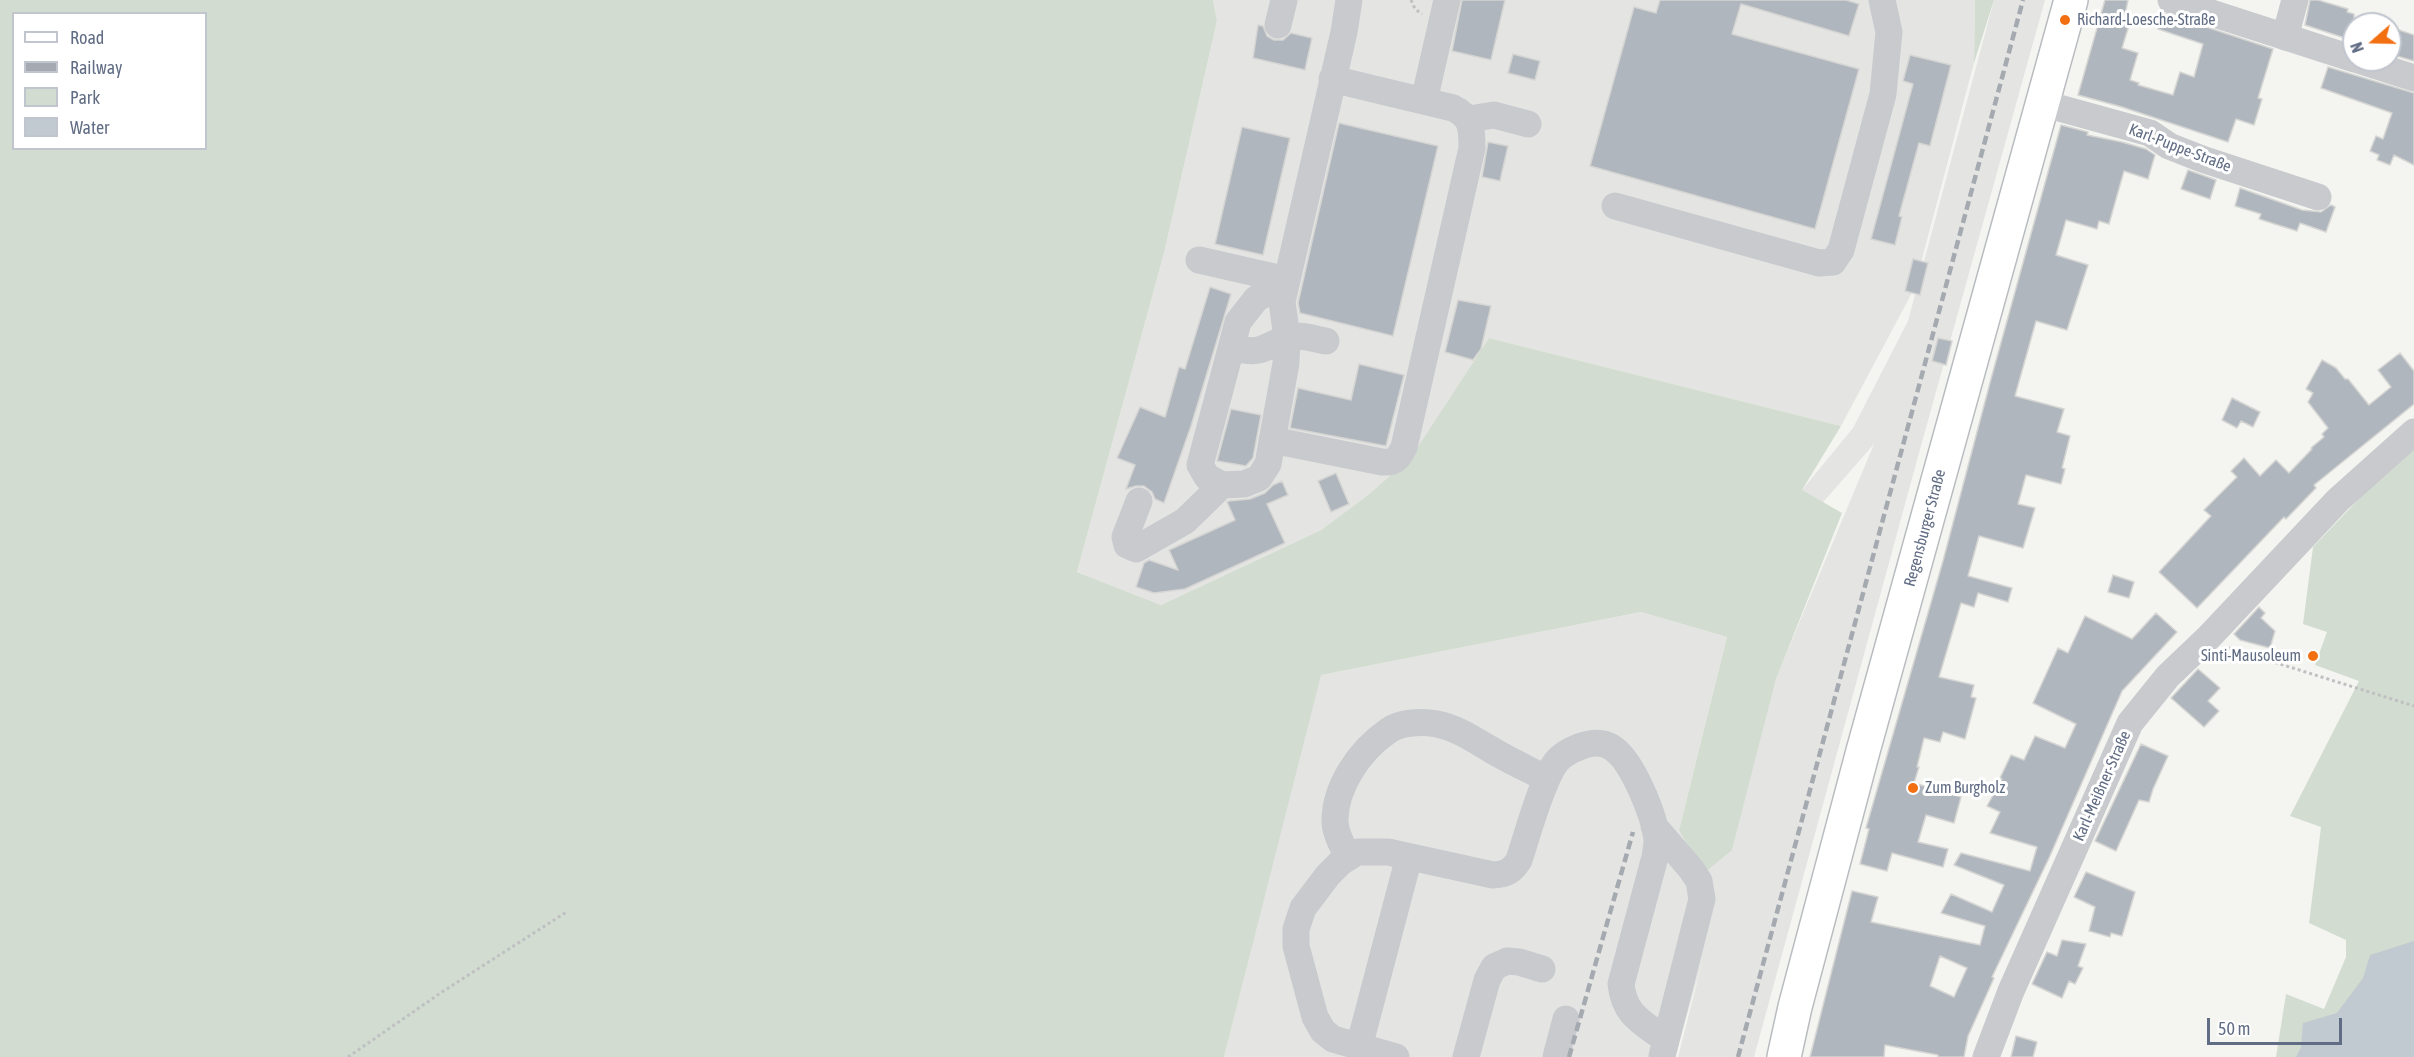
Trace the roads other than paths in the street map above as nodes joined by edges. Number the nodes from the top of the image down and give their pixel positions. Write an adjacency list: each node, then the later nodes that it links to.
1 (1349, 0): 11 (street)
2 (1447, 0): 12 (street)
3 (1882, 0): 17 (street)
4 (2071, 0): 13 (main road, Regensburger Straße)
5 (2170, 0): 7 (street)
6 (2295, 0): 7 (street)
7 (2285, 37): 8 (street)
8 (2342, 55)
9 (2395, 72): 10 (street)
10 (2414, 78)
11 (1332, 79): 12 (street); 19 (street)
12 (1424, 101): 14 (street)
13 (2041, 103): 16 (street, Karl-Puppe-Straße); 38 (main road, Regensburger Straße)
14 (1469, 119): 15 (street); 24 (street)
15 (1528, 124)
16 (2318, 197)
17 (1615, 206)
18 (1198, 260): 19 (street)
19 (1287, 280): 20 (street); 21 (street)
20 (1287, 338): 21 (street); 22 (street); 24 (street)
21 (1233, 341): 25 (street)
22 (1326, 341)
23 (2414, 432): 39 (street, Karl-Meißner-Straße)
24 (1272, 440): 25 (street)
25 (1222, 485): 26 (street)
26 (1139, 501)
27 (1547, 779): 28 (street); 29 (street); 30 (street)
28 (1654, 826): 34 (street); 34 (street)
29 (1409, 856): 30 (street); 33 (street)
30 (1348, 857): 33 (street)
31 (1542, 969): 36 (street)
32 (1566, 1019): 37 (street)
33 (1359, 1047): 35 (street)
34 (1664, 1049)
35 (1396, 1057)
36 (1466, 1057)
37 (1556, 1057)
38 (1784, 1057)
39 (1986, 1057)

